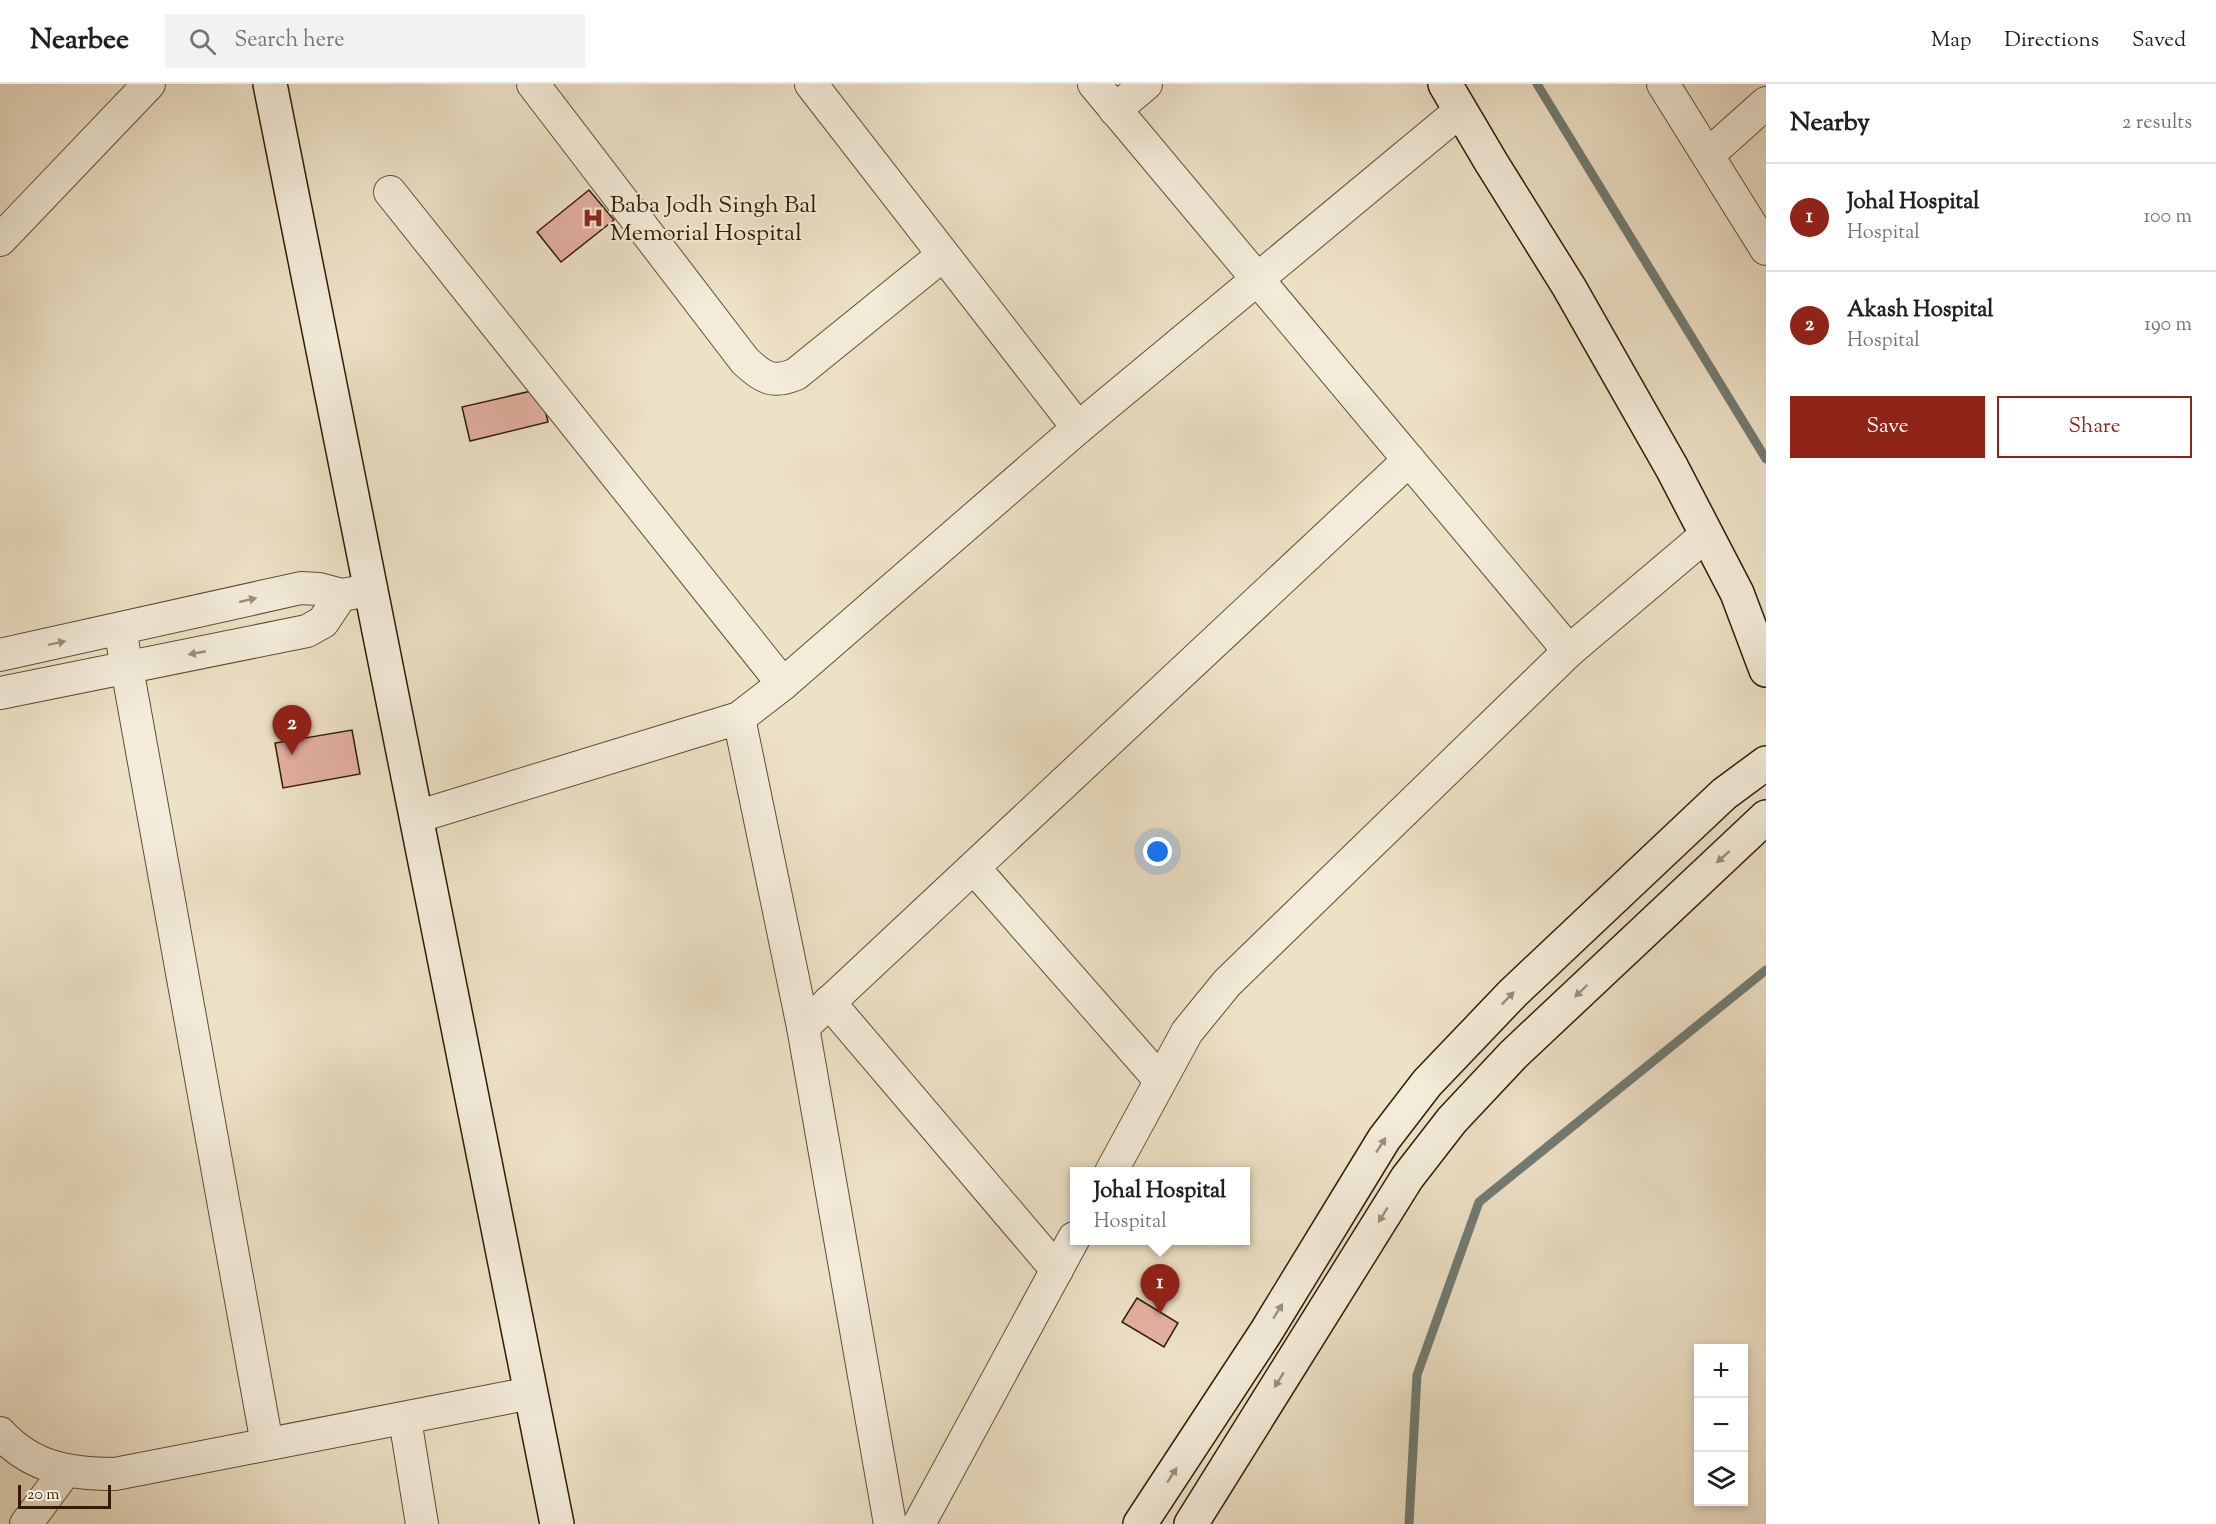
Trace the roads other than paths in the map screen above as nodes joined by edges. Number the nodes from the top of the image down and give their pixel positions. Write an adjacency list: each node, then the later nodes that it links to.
1 (148, 84): 13 (street)
2 (270, 84): 20 (street)
3 (533, 84): 15 (street)
4 (811, 84): 15 (street)
5 (1094, 84): 10 (street)
6 (1146, 84): 10 (street)
7 (1663, 84): 11 (street)
8 (1453, 97): 16 (street); 19 (street)
9 (1766, 103): 11 (street)
10 (1115, 110): 16 (street)
11 (1708, 155): 14 (street)
12 (390, 192): 26 (street)
13 (0, 240)
14 (1766, 249)
15 (943, 255): 17 (street)
16 (1257, 278): 17 (street); 18 (street)
17 (1078, 428): 26 (street)
18 (1409, 460): 22 (street); 32 (street)
19 (1707, 535): 22 (street); 25 (street)
20 (356, 592): 21 (street, one-way to 20); 24 (street, one-way to 24); 30 (street)
21 (120, 629): 23 (street, one-way to 21); 24 (street)
22 (1569, 651): 35 (street)
23 (0, 655)
24 (126, 667): 27 (street); 42 (street)
25 (1766, 670)
26 (783, 684): 28 (street)
27 (0, 693)
28 (739, 718): 30 (street); 34 (street)
29 (1766, 763): 49 (street, one-way to 29)
30 (416, 817): 39 (street)
31 (1766, 818): 50 (street, one-way to 50)
32 (974, 868): 33 (street); 35 (street)
33 (829, 1002): 34 (street); 38 (street)
34 (803, 1027): 47 (street)
35 (1160, 1080): 36 (street)
36 (1114, 1167)
37 (1070, 1245): 38 (street)
38 (1057, 1270): 48 (street)
39 (531, 1393): 40 (street); 46 (street)
40 (405, 1419): 42 (street); 45 (street)
41 (0, 1433): 43 (street)
42 (267, 1444): 43 (street)
43 (66, 1470): 44 (street)
44 (26, 1524)
45 (422, 1524)
46 (557, 1524)
47 (890, 1524)
48 (920, 1524)
49 (1140, 1524)
50 (1191, 1524)

